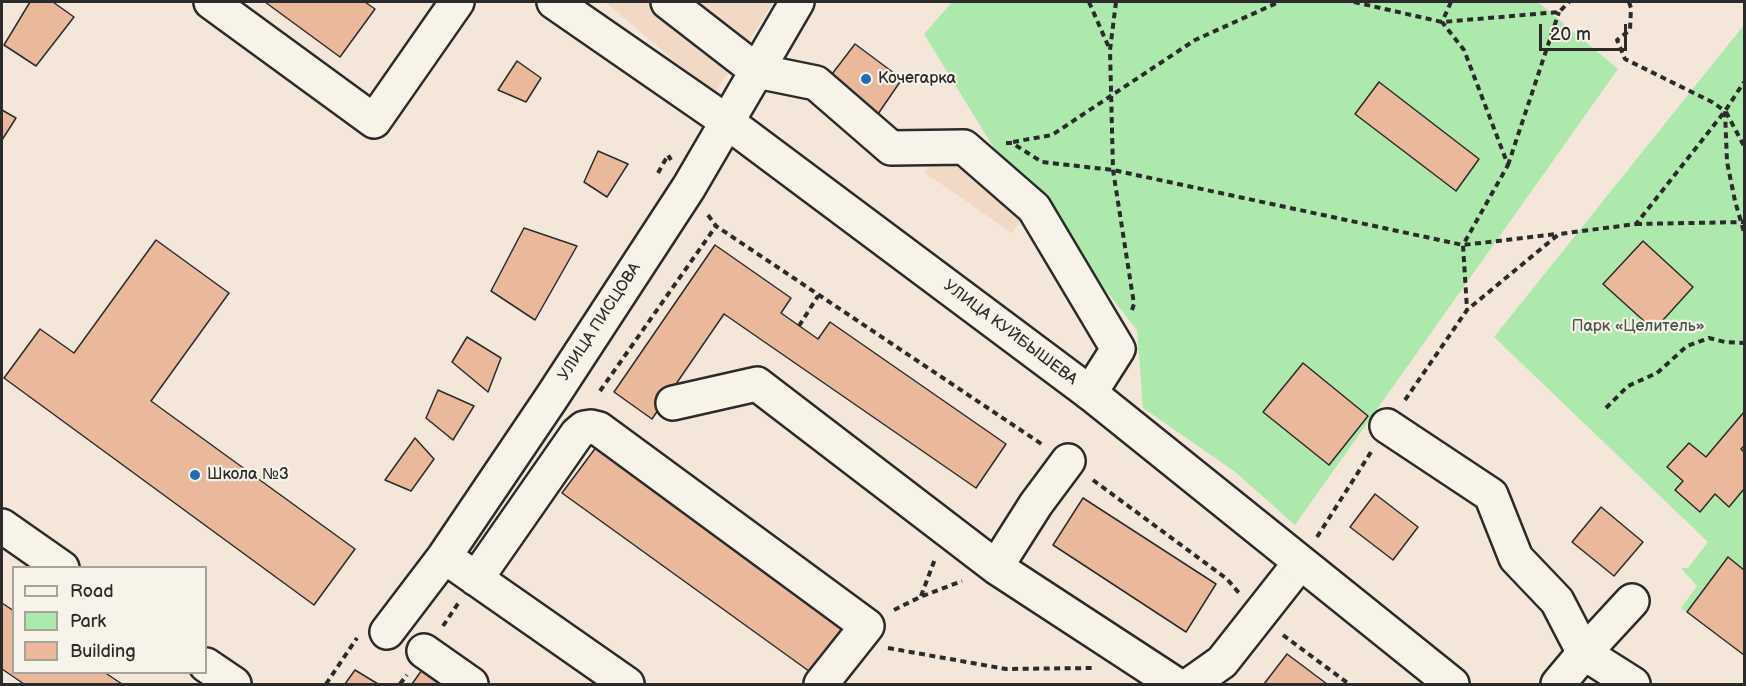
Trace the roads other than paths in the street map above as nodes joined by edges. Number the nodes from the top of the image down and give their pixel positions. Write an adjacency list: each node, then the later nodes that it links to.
1 (211, 2): 2 (main road)
2 (458, 2)
3 (554, 2): 7 (main road, УЛИЦА КУЙБЫШЕВА)
4 (668, 2): 6 (main road)
5 (791, 4): 6 (main road, УЛИЦА ПИСЦОВА)
6 (757, 71): 7 (main road, УЛИЦА ПИСЦОВА); 8 (main road)
7 (726, 121): 8 (main road, УЛИЦА КУЙБЫШЕВА); 13 (main road, УЛИЦА ПИСЦОВА)
8 (1090, 393): 14 (main road, УЛИЦА КУЙБЫШЕВА)
9 (673, 403): 16 (main road)
10 (1387, 426): 21 (main road)
11 (1068, 461): 16 (main road)
12 (2, 526): 15 (main road)
13 (444, 557): 17 (main road); 19 (main road, УЛИЦА ПИСЦОВА)
14 (1300, 563): 28 (main road); 29 (main road, УЛИЦА КУЙБЫШЕВА)
15 (61, 566)
16 (996, 567): 27 (main road)
17 (476, 579): 25 (main road); 26 (main road)
18 (1632, 601): 21 (main road)
19 (387, 632)
20 (424, 651): 24 (main road)
21 (1584, 652): 30 (main road); 31 (main road)
22 (207, 666): 23 (main road)
23 (234, 684)
24 (471, 684)
25 (627, 684)
26 (821, 684)
27 (1175, 684)
28 (1191, 684)
29 (1452, 684)
30 (1558, 684)
31 (1633, 684)

